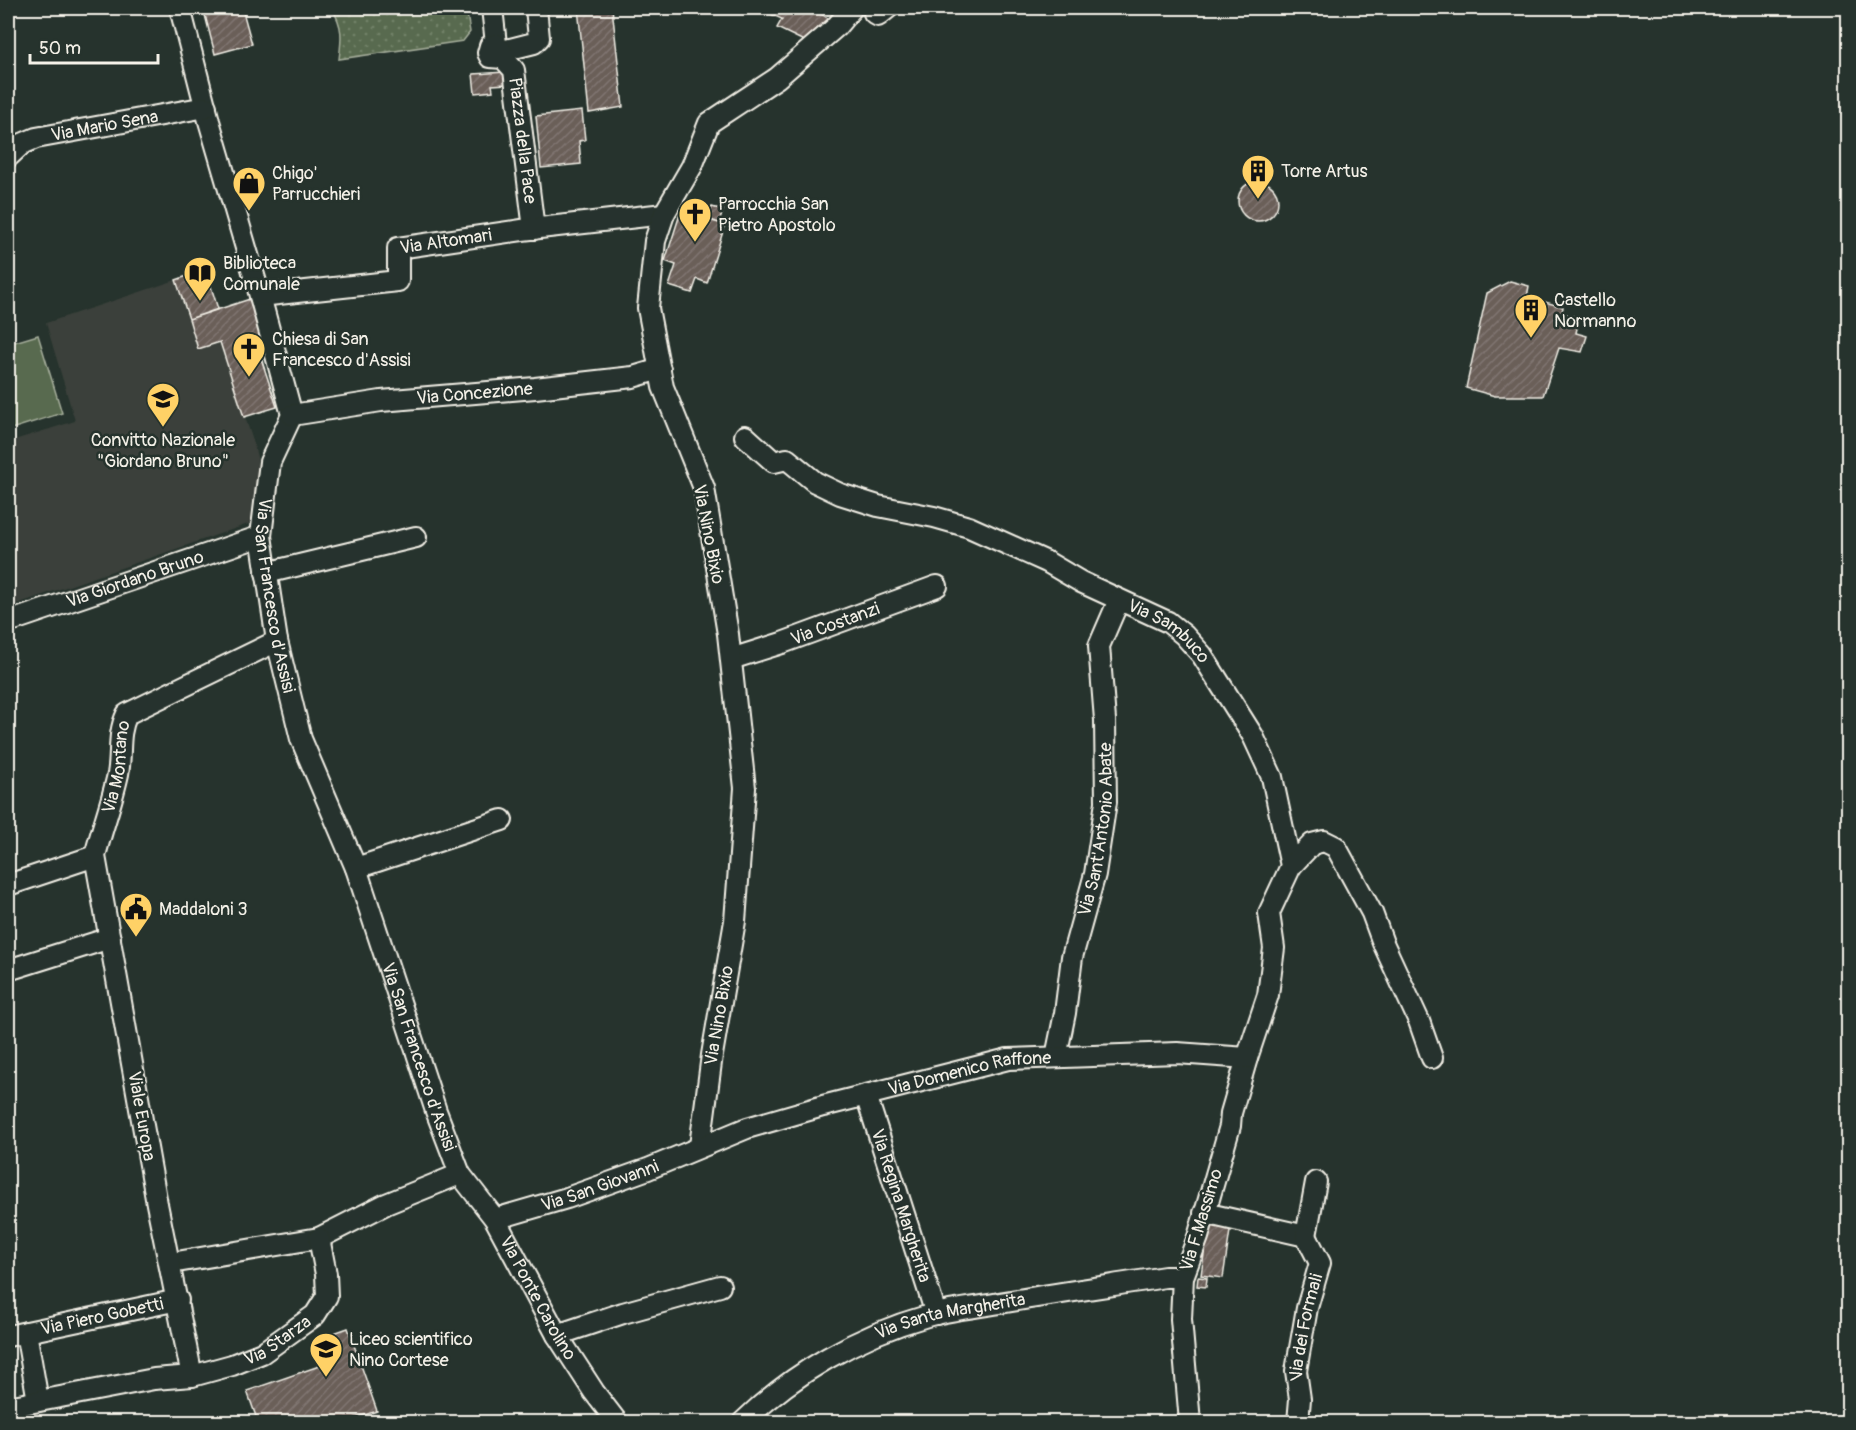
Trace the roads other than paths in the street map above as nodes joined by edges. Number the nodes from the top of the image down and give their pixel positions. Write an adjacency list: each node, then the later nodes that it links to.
1 (180, 8): 8 (street)
2 (492, 8): 7 (street, Piazza della Pace)
3 (536, 8): 7 (street)
4 (852, 8): 10 (street, Via Nino Bixio)
5 (876, 8): 6 (street)
6 (888, 8)
7 (499, 51): 11 (street, Piazza della Pace)
8 (206, 107): 9 (street, Via Mario Sena); 12 (street)
9 (8, 157)
10 (664, 214): 11 (street, Via Altomari); 13 (street, Via Nino Bixio)
11 (534, 229): 12 (street, Via Altomari)
12 (260, 296): 14 (street)
13 (660, 369): 14 (street, Via Concezione); 23 (street, Via Nino Bixio)
14 (291, 415): 16 (street, Via San Francesco d'Assisi)
15 (745, 436): 20 (street, Via Sambuco)
16 (261, 536): 18 (street, Via San Francesco d'Assisi); 21 (street, Via Giordano Bruno)
17 (416, 537): 18 (street)
18 (267, 573): 22 (street, Via San Francesco d'Assisi)
19 (937, 586): 23 (street, Via Costanzi)
20 (1119, 600): 26 (street, Via Sambuco); 31 (street, Via Sant'Antonio Abate)
21 (8, 622)
22 (277, 641): 25 (street, Via Montano); 27 (street, Via San Francesco d'Assisi)
23 (731, 659): 35 (street, Via Nino Bixio)
24 (502, 820): 27 (street)
25 (95, 856): 28 (street); 29 (street, Viale Europa)
26 (1291, 866): 32 (street); 33 (street)
27 (356, 868): 36 (street, Via San Francesco d'Assisi)
28 (8, 885)
29 (110, 938): 30 (street); 42 (street, Viale Europa)
30 (8, 970)
31 (1056, 1057): 32 (street, Via Domenico Raffone); 34 (street, Via Domenico Raffone)
32 (1247, 1058): 38 (street, Via F.Massimo)
33 (1432, 1058)
34 (866, 1095): 35 (street, Via Domenico Raffone); 46 (street, Via Regina Margherita)
35 (700, 1146): 39 (street, Via San Giovanni)
36 (460, 1174): 39 (street, Via Ponte Carolino); 41 (street)
37 (1316, 1182): 40 (street)
38 (1204, 1213): 40 (street); 43 (street, Via F.Massimo)
39 (495, 1219): 48 (street, Via Ponte Carolino)
40 (1306, 1236): 55 (street, Via dei Formali)
41 (319, 1238): 42 (street); 49 (street, Via Starza)
42 (171, 1263): 45 (street, Viale Europa)
43 (1183, 1277): 46 (street, Via Santa Margherita); 54 (street, Via F.Massimo)
44 (720, 1286): 48 (street)
45 (178, 1300): 47 (street, Via Piero Gobetti); 49 (street, Viale Europa)
46 (936, 1314): 53 (street, Via Santa Margherita)
47 (16, 1334): 50 (street, Via Piero Gobetti)
48 (557, 1335): 52 (street, Via Ponte Carolino)
49 (192, 1376): 50 (street, Via Starza)
50 (38, 1401): 51 (street, Via Starza)
51 (8, 1407)
52 (617, 1422)
53 (743, 1422)
54 (1190, 1422)
55 (1298, 1422)

